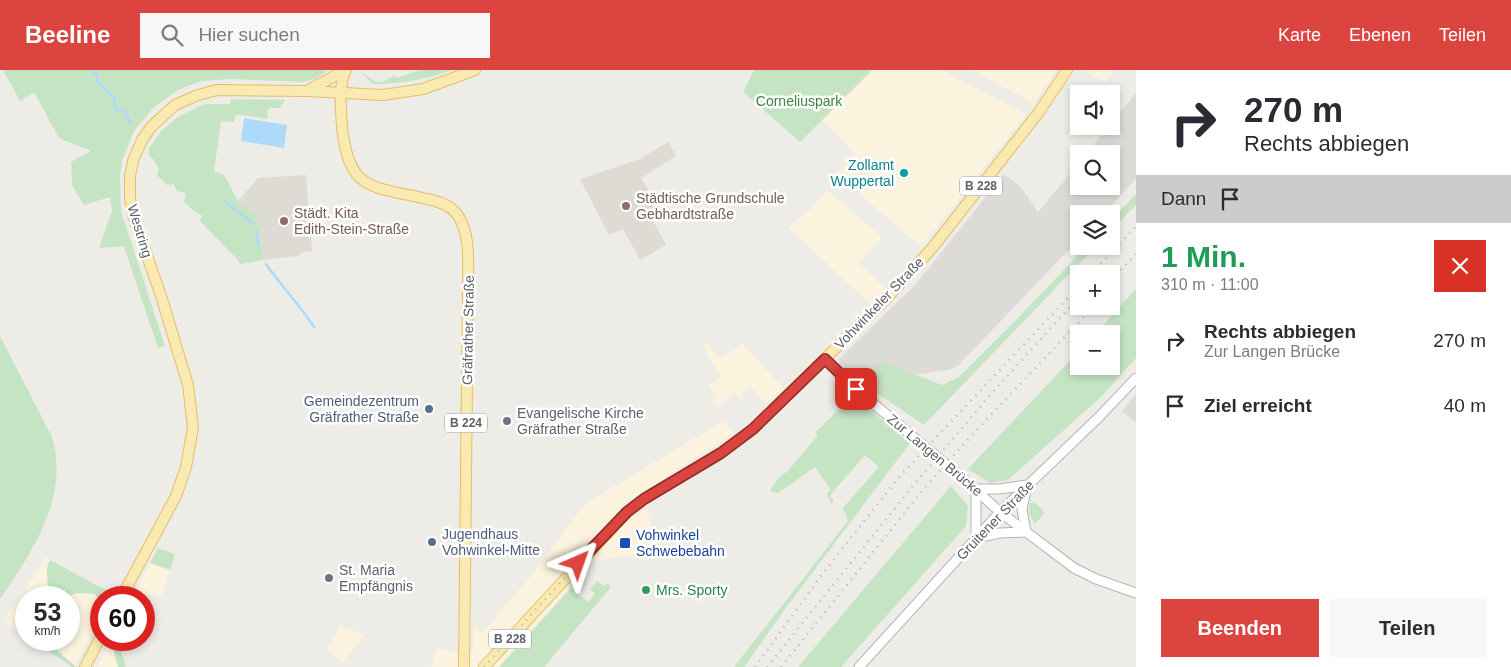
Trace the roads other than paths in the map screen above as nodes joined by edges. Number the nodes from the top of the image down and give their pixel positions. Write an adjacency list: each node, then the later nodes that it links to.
1 (346, 70): 4 (main road); 5 (main road, Gräfrather Straße / B 224)
2 (475, 70): 5 (main road, Westring)
3 (1067, 70): 6 (main road, Vohwinkeler Straße / B 228)
4 (307, 90): 5 (main road, Westring); 13 (main road, Westring)
5 (342, 92): 17 (main road, Gräfrather Straße / B 224)
6 (825, 359): 9 (main road, Zur Langen Brücke, bridge); 18 (main road, Vohwinkeler Straße / B 228)
7 (1136, 378): 8 (main road, Gruitener Straße)
8 (1028, 485): 9 (main road); 10 (main road, Gruitener Straße); 11 (main road)
9 (976, 489): 10 (main road, Zur Langen Brücke); 12 (main road)
10 (1000, 512): 11 (main road, Zur Langen Brücke); 12 (main road, Gruitener Straße)
11 (1026, 532): 12 (main road); 14 (main road, Zur Langen Brücke)
12 (976, 538): 19 (main road, Gruitener Straße)
13 (127, 586)
14 (1136, 593)
15 (93, 651): 16 (main road)
16 (85, 667)
17 (464, 667)
18 (484, 667)
19 (859, 667)

